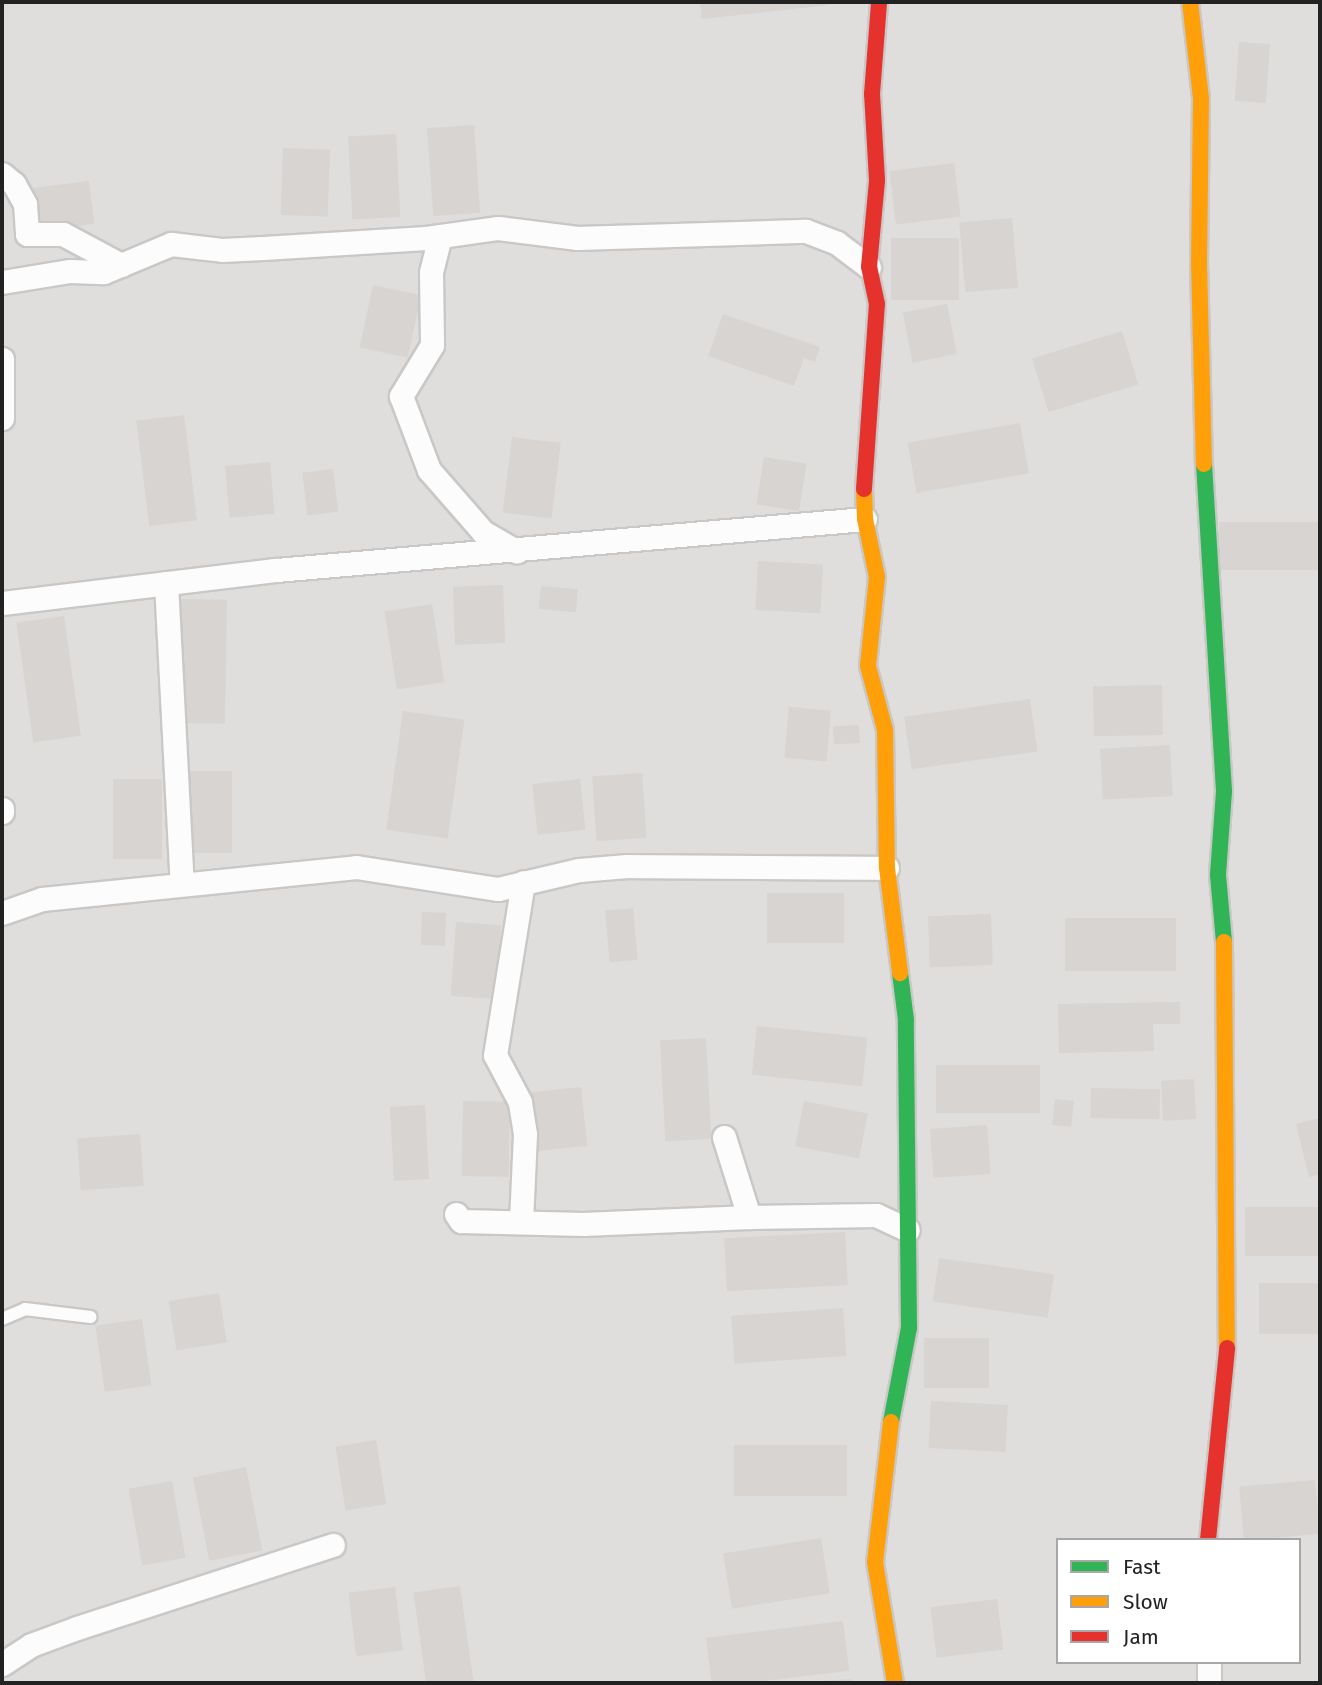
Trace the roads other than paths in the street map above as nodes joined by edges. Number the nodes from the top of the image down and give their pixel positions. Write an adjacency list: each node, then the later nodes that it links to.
1 (879, 2): 6 (street)
2 (1190, 2): 25 (street)
3 (2, 174): 5 (street)
4 (440, 236): 5 (street); 6 (street); 11 (street)
5 (121, 265): 7 (street)
6 (869, 268): 10 (street)
7 (2, 282)
8 (2, 359): 9 (street)
9 (2, 418)
10 (865, 519): 11 (street); 14 (street)
11 (517, 552): 12 (street)
12 (166, 583): 13 (street); 16 (street)
13 (2, 603)
14 (887, 867): 15 (street); 22 (street)
15 (523, 882): 16 (street); 21 (street)
16 (182, 884): 17 (street)
17 (2, 913)
18 (724, 1137): 20 (street)
19 (456, 1214): 21 (street)
20 (749, 1217): 21 (street); 22 (street)
21 (521, 1222)
22 (908, 1230): 29 (street)
23 (91, 1317): 24 (lane)
24 (2, 1319)
25 (1208, 1538)
26 (333, 1545): 27 (street)
27 (2, 1664)
28 (1209, 1664): 30 (street)
29 (895, 1683)
30 (1209, 1683)

